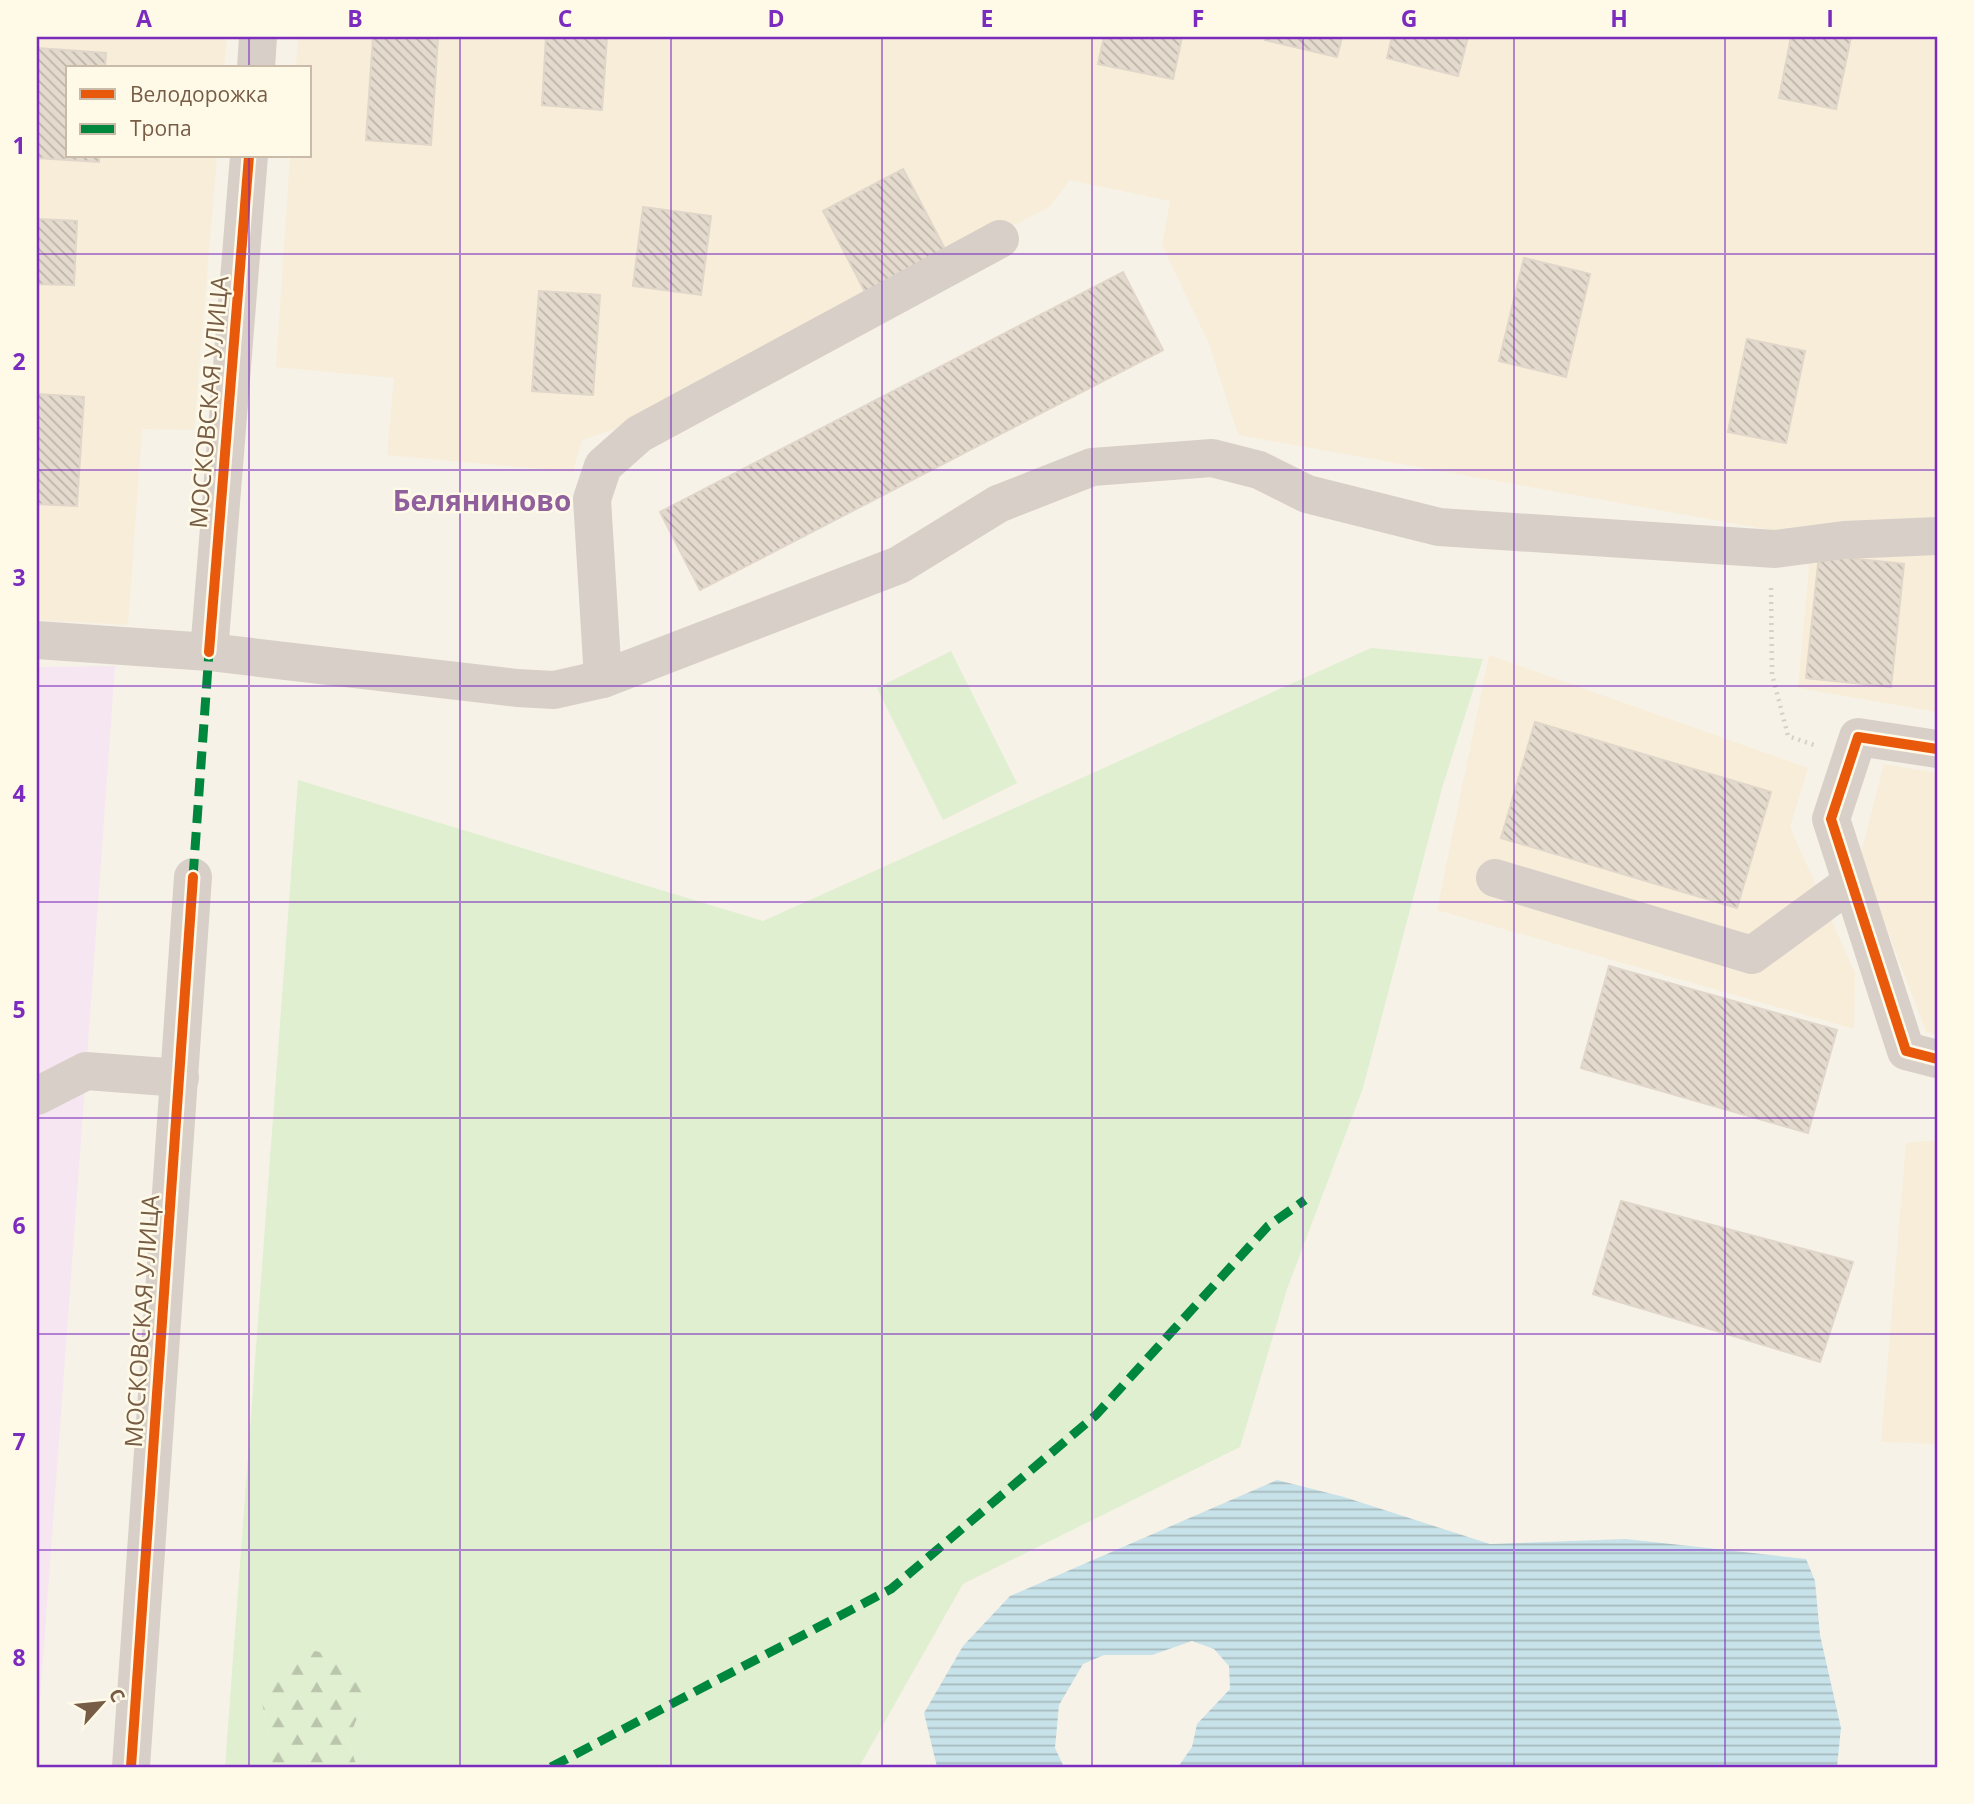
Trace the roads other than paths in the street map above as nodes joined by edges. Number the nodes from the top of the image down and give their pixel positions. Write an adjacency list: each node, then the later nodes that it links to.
1 (258, 37): 2 (street)
2 (256, 66)
3 (249, 158): 7 (street, МОСКОВСКАЯ УЛИЦА)
4 (1000, 239): 8 (street)
5 (1937, 536): 8 (street)
6 (37, 640): 7 (street)
7 (209, 653): 8 (street)
8 (603, 679)
9 (1937, 749): 12 (street)
10 (193, 877): 14 (street, МОСКОВСКАЯ УЛИЦА)
11 (1495, 878): 12 (street)
12 (1849, 884): 13 (street)
13 (1937, 1059)
14 (180, 1078): 15 (street); 16 (street, МОСКОВСКАЯ УЛИЦА)
15 (37, 1096)
16 (131, 1767)

